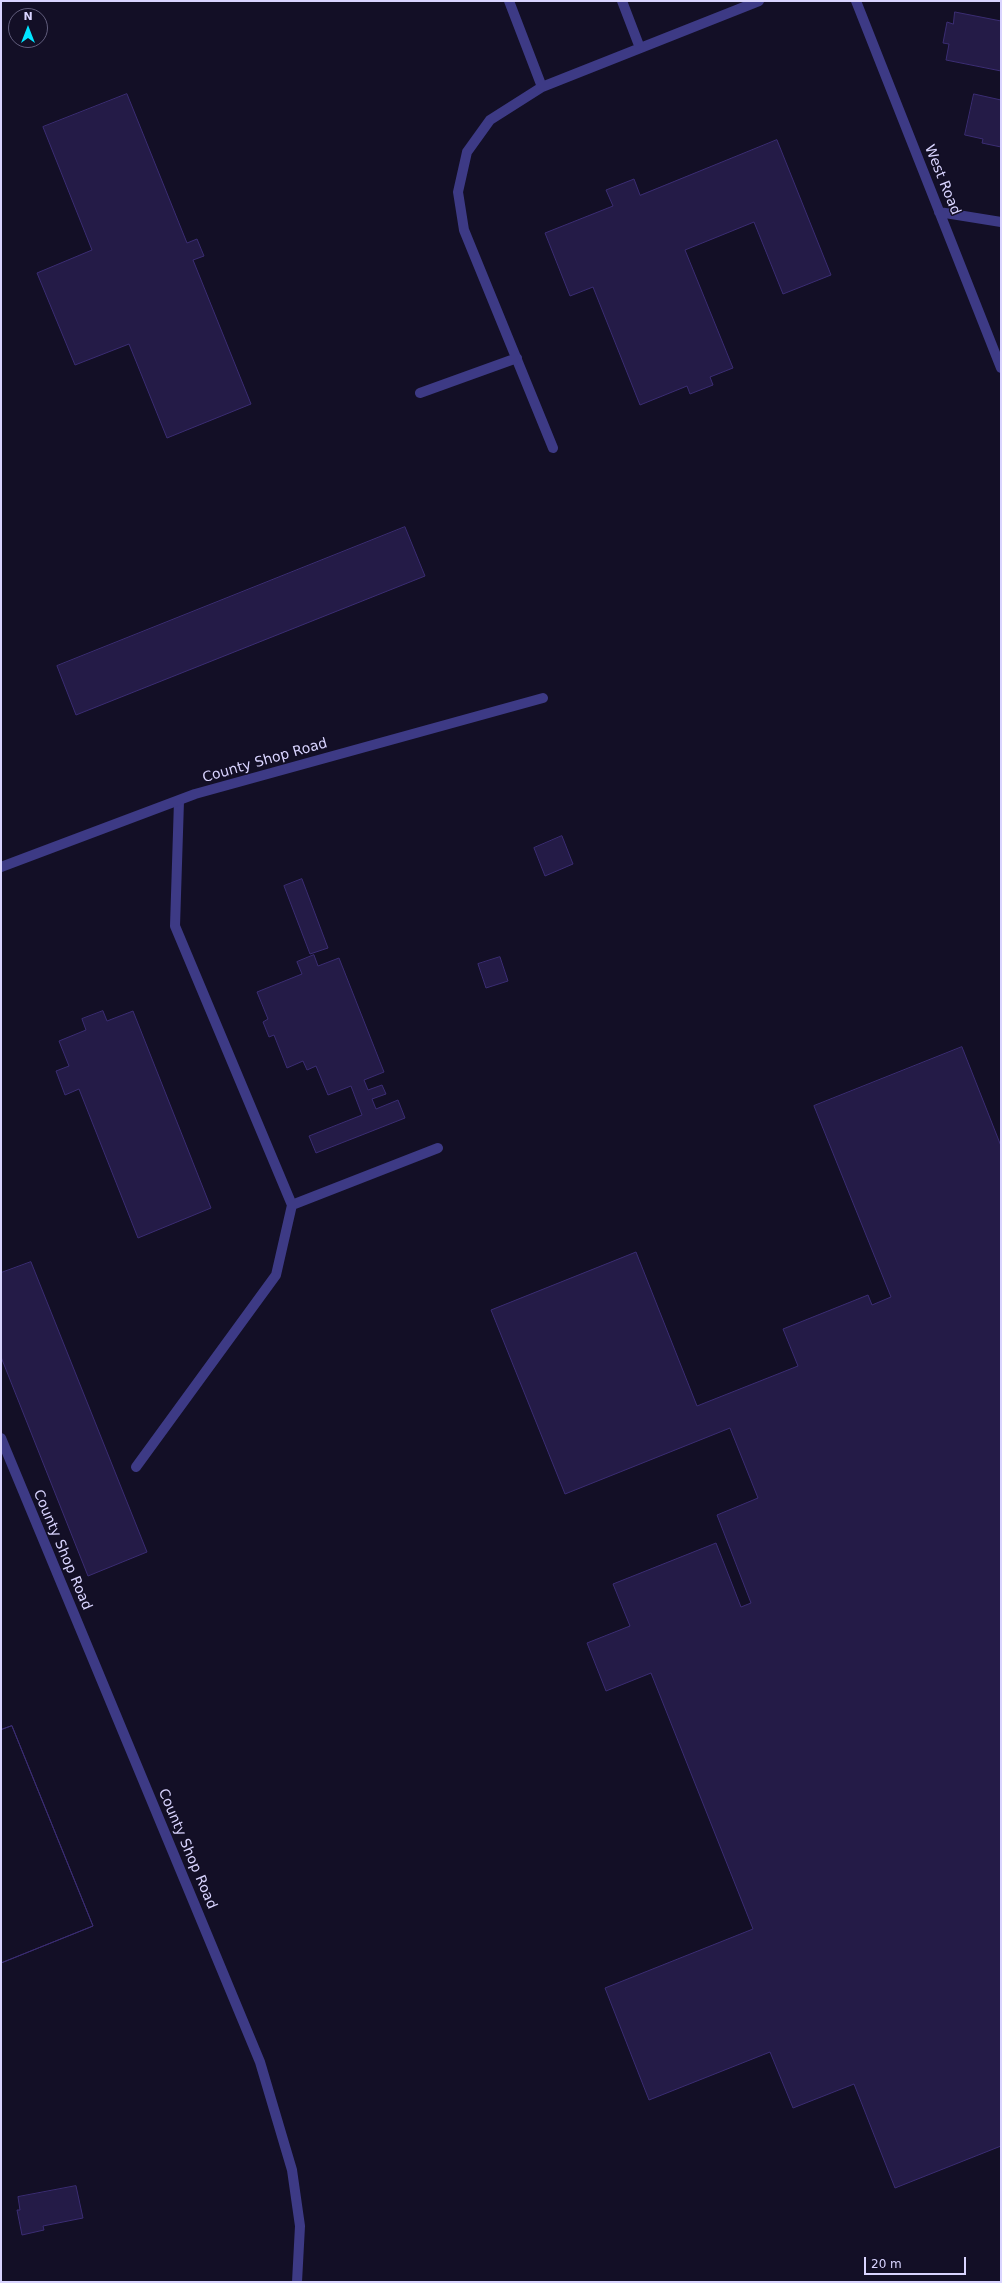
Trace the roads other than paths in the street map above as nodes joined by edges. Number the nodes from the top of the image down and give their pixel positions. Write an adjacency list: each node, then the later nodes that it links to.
1 (509, 1): 6 (street)
2 (622, 1): 5 (street)
3 (759, 1): 5 (street)
4 (856, 1): 7 (street, West Road)
5 (640, 48): 6 (street)
6 (542, 87): 9 (street)
7 (939, 212): 8 (street); 10 (street, West Road)
8 (1001, 222)
9 (516, 358): 11 (street); 12 (street)
10 (1001, 368)
11 (420, 394)
12 (553, 448)
13 (543, 698): 14 (street, County Shop Road)
14 (179, 801): 15 (street, County Shop Road); 17 (street)
15 (1, 866)
16 (438, 1148): 17 (street)
17 (292, 1205): 19 (street)
18 (1, 1438): 20 (street, County Shop Road)
19 (136, 1467)
20 (297, 2282)

